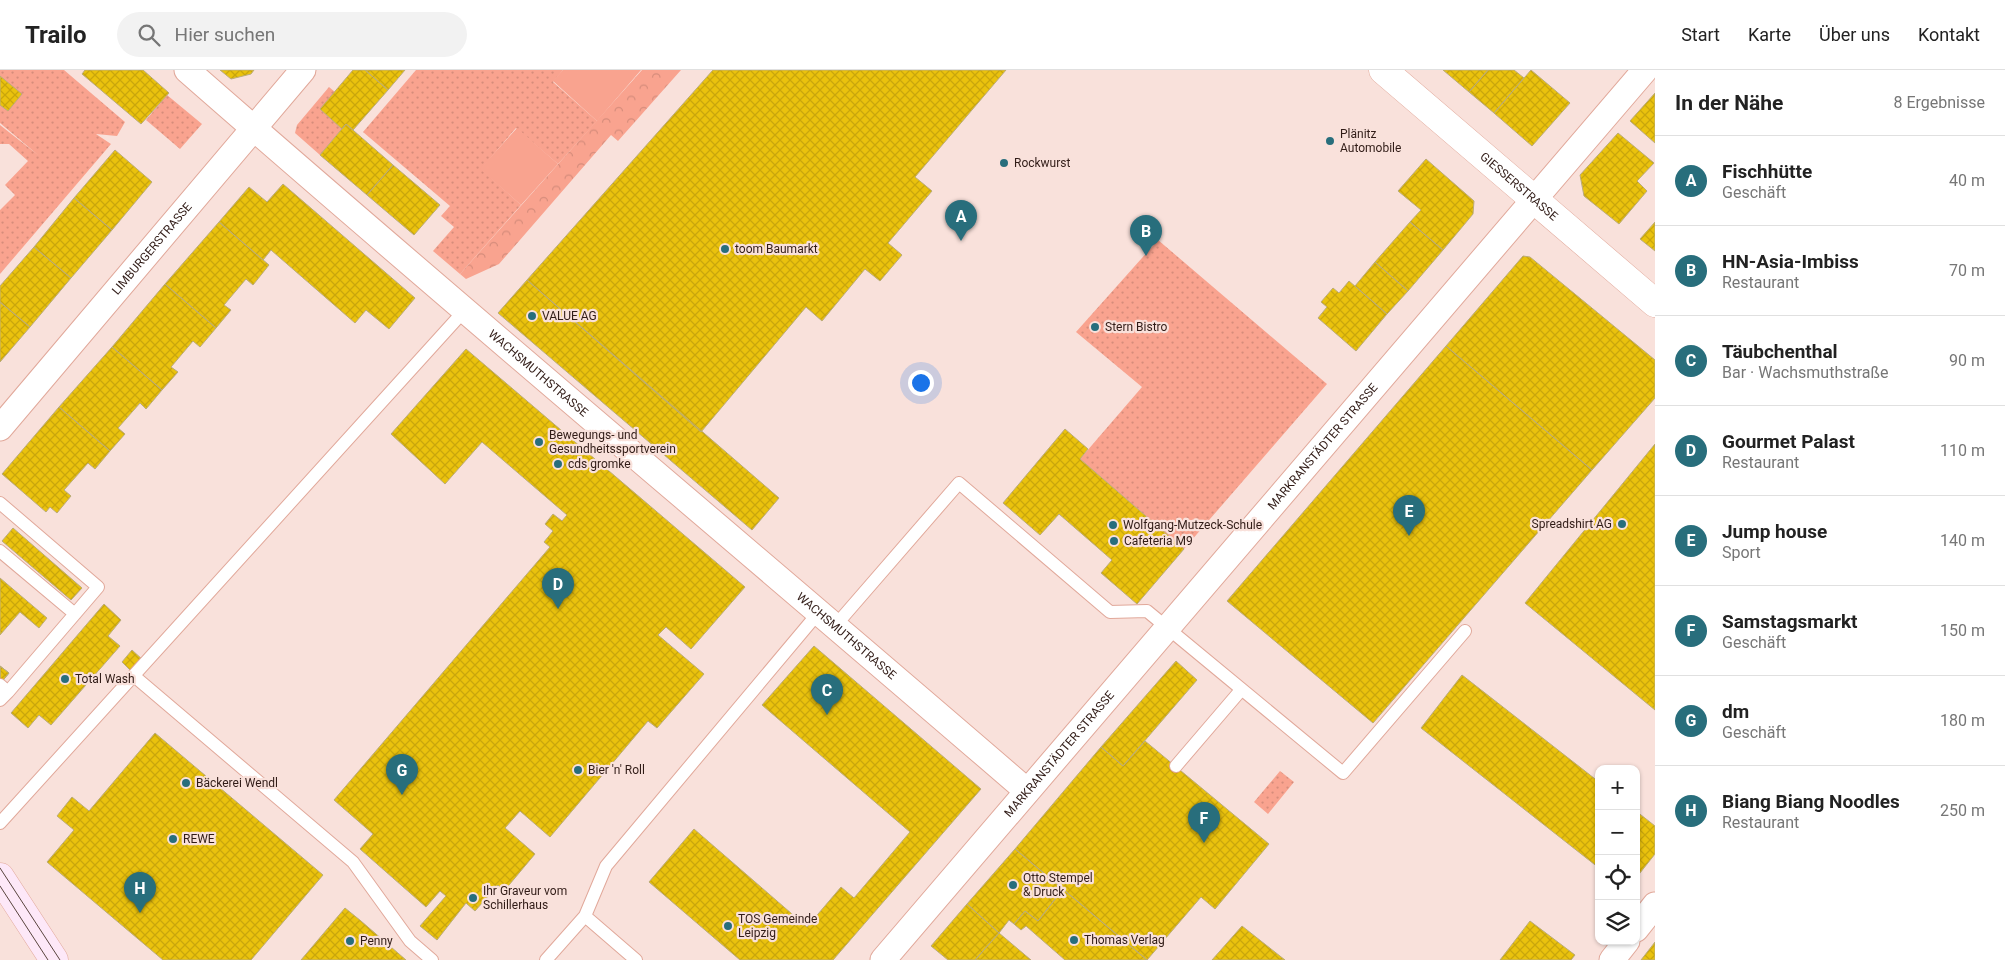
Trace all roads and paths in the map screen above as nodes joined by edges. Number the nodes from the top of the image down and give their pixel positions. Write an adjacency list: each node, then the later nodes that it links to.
1 (187, 70): 5 (street, WACHSMUTHSTRASSE)
2 (303, 70): 5 (street, LIMBURGERSTRASSE)
3 (1383, 70): 6 (street, GIESSERSTRASSE)
4 (1645, 70): 6 (street, MARKRANSTÄDTER STRASSE)
5 (253, 128): 8 (street, WACHSMUTHSTRASSE); 9 (street, LIMBURGERSTRASSE)
6 (1534, 199): 7 (street, GIESSERSTRASSE); 14 (street, MARKRANSTÄDTER STRASSE)
7 (1655, 303)
8 (464, 311): 13 (street, WACHSMUTHSTRASSE); 16 (lane)
9 (0, 428)
10 (0, 502): 12 (lane)
11 (0, 551): 12 (lane)
12 (75, 614): 18 (lane)
13 (827, 619): 14 (lane); 20 (street, WACHSMUTHSTRASSE); 24 (lane)
14 (1167, 629): 17 (lane); 20 (street, MARKRANSTÄDTER STRASSE)
15 (1465, 631): 17 (lane)
16 (134, 676): 21 (lane); 28 (lane)
17 (1241, 690): 19 (lane)
18 (3, 692)
19 (1176, 766)
20 (1027, 791): 31 (street, MARKRANSTÄDTER STRASSE)
21 (0, 823)
22 (0, 877): 27 (main road)
23 (1655, 905): 25 (street)
24 (585, 916): 29 (lane); 30 (lane)
25 (1640, 924)
26 (1623, 945): 32 (street)
27 (54, 960)
28 (432, 960)
29 (546, 960)
30 (636, 960)
31 (883, 960)
32 (1612, 960)

